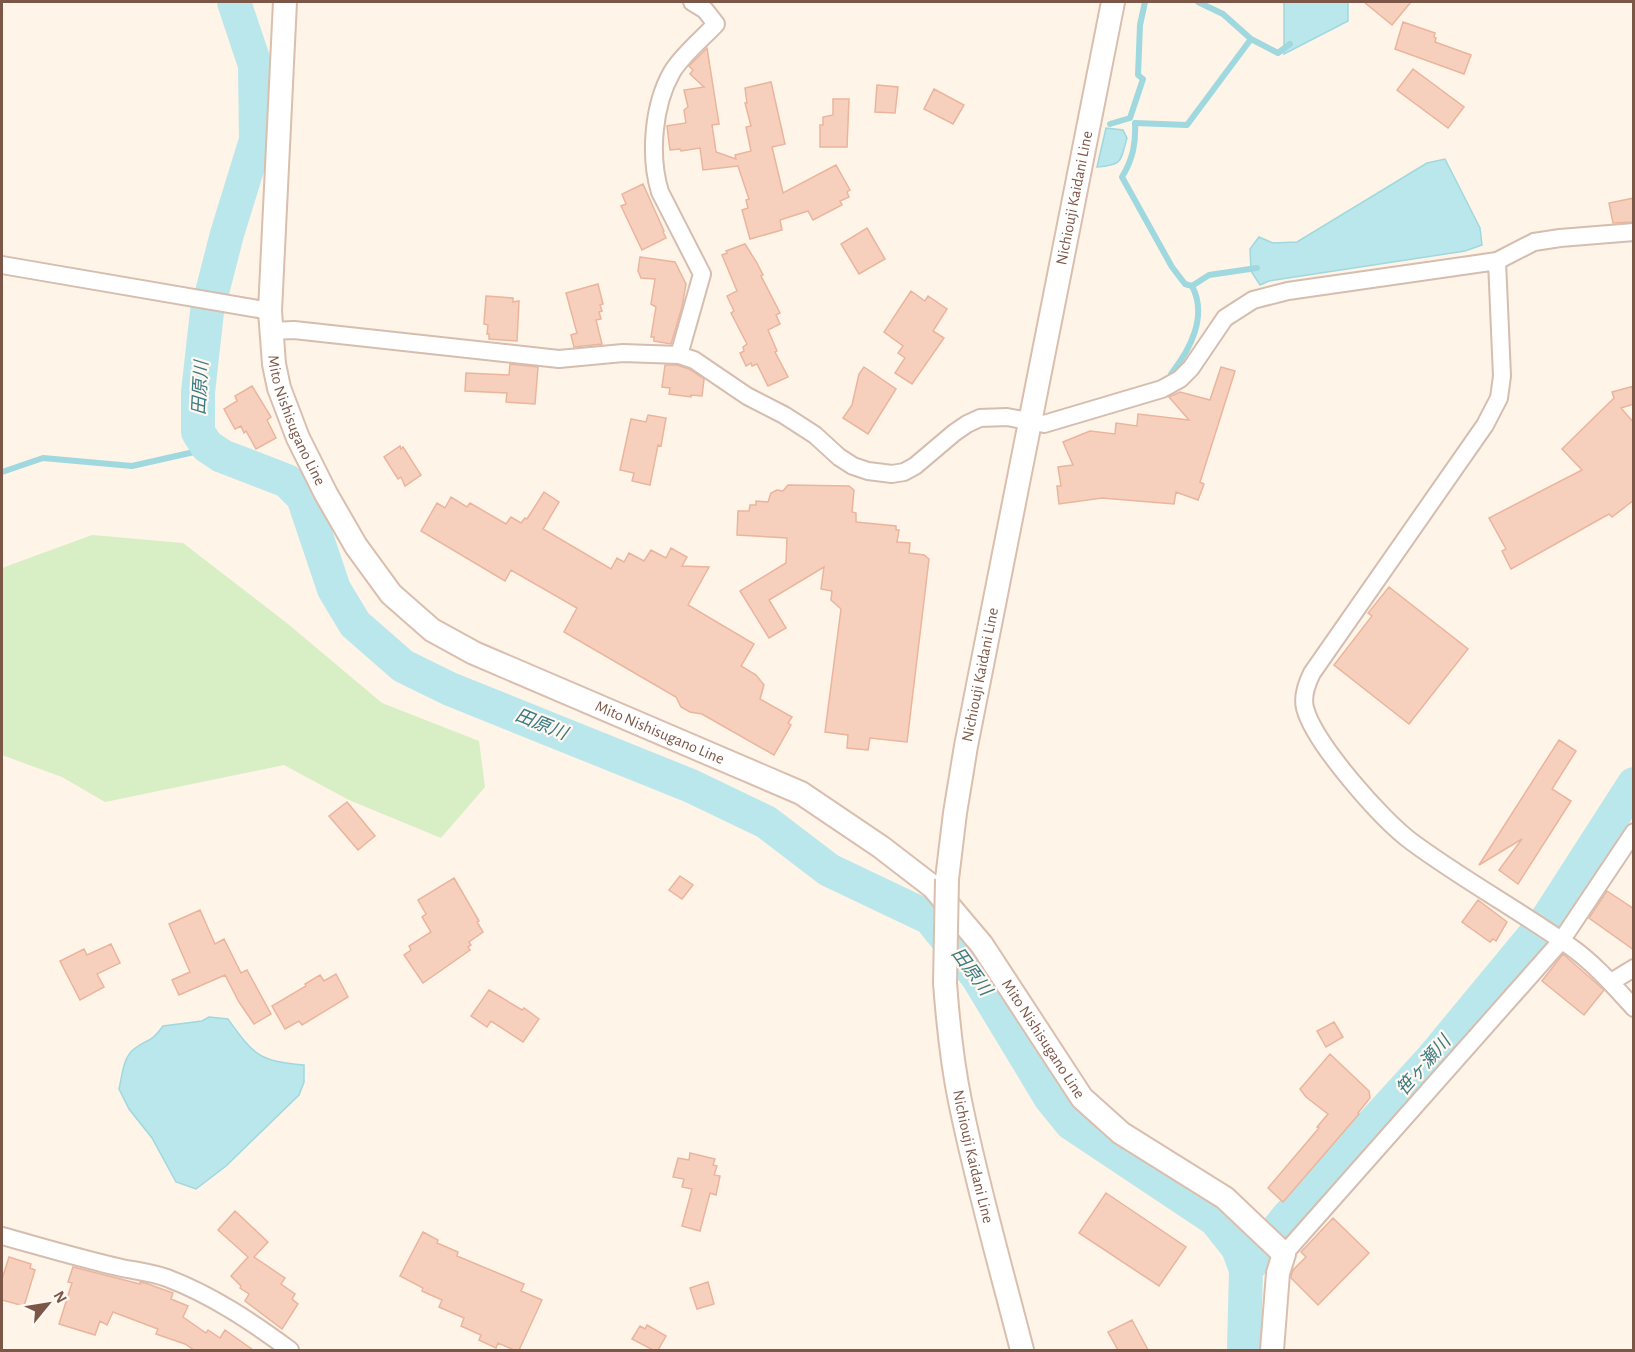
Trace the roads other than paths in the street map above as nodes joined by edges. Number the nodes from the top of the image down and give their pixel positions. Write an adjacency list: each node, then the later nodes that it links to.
1 (285, 2): 7 (main road, Mito Nishisugano Line)
2 (692, 2): 8 (street)
3 (1113, 2): 9 (main road, Nichiouji Kaidani Line)
4 (1634, 232): 5 (street)
5 (1497, 261): 9 (street); 11 (street)
6 (2, 265): 7 (street)
7 (270, 321): 8 (street); 16 (main road, Mito Nishisugano Line)
8 (679, 355): 9 (street)
9 (1030, 422): 18 (main road, Nichiouji Kaidani Line, bridge)
10 (1634, 832): 11 (street)
11 (1557, 938): 13 (street); 16 (street)
12 (1634, 968): 13 (street)
13 (1611, 982): 14 (street)
14 (1634, 1008)
15 (2, 1236): 17 (street)
16 (1281, 1252): 19 (main road)
17 (290, 1350)
18 (1022, 1350)
19 (1272, 1350)

